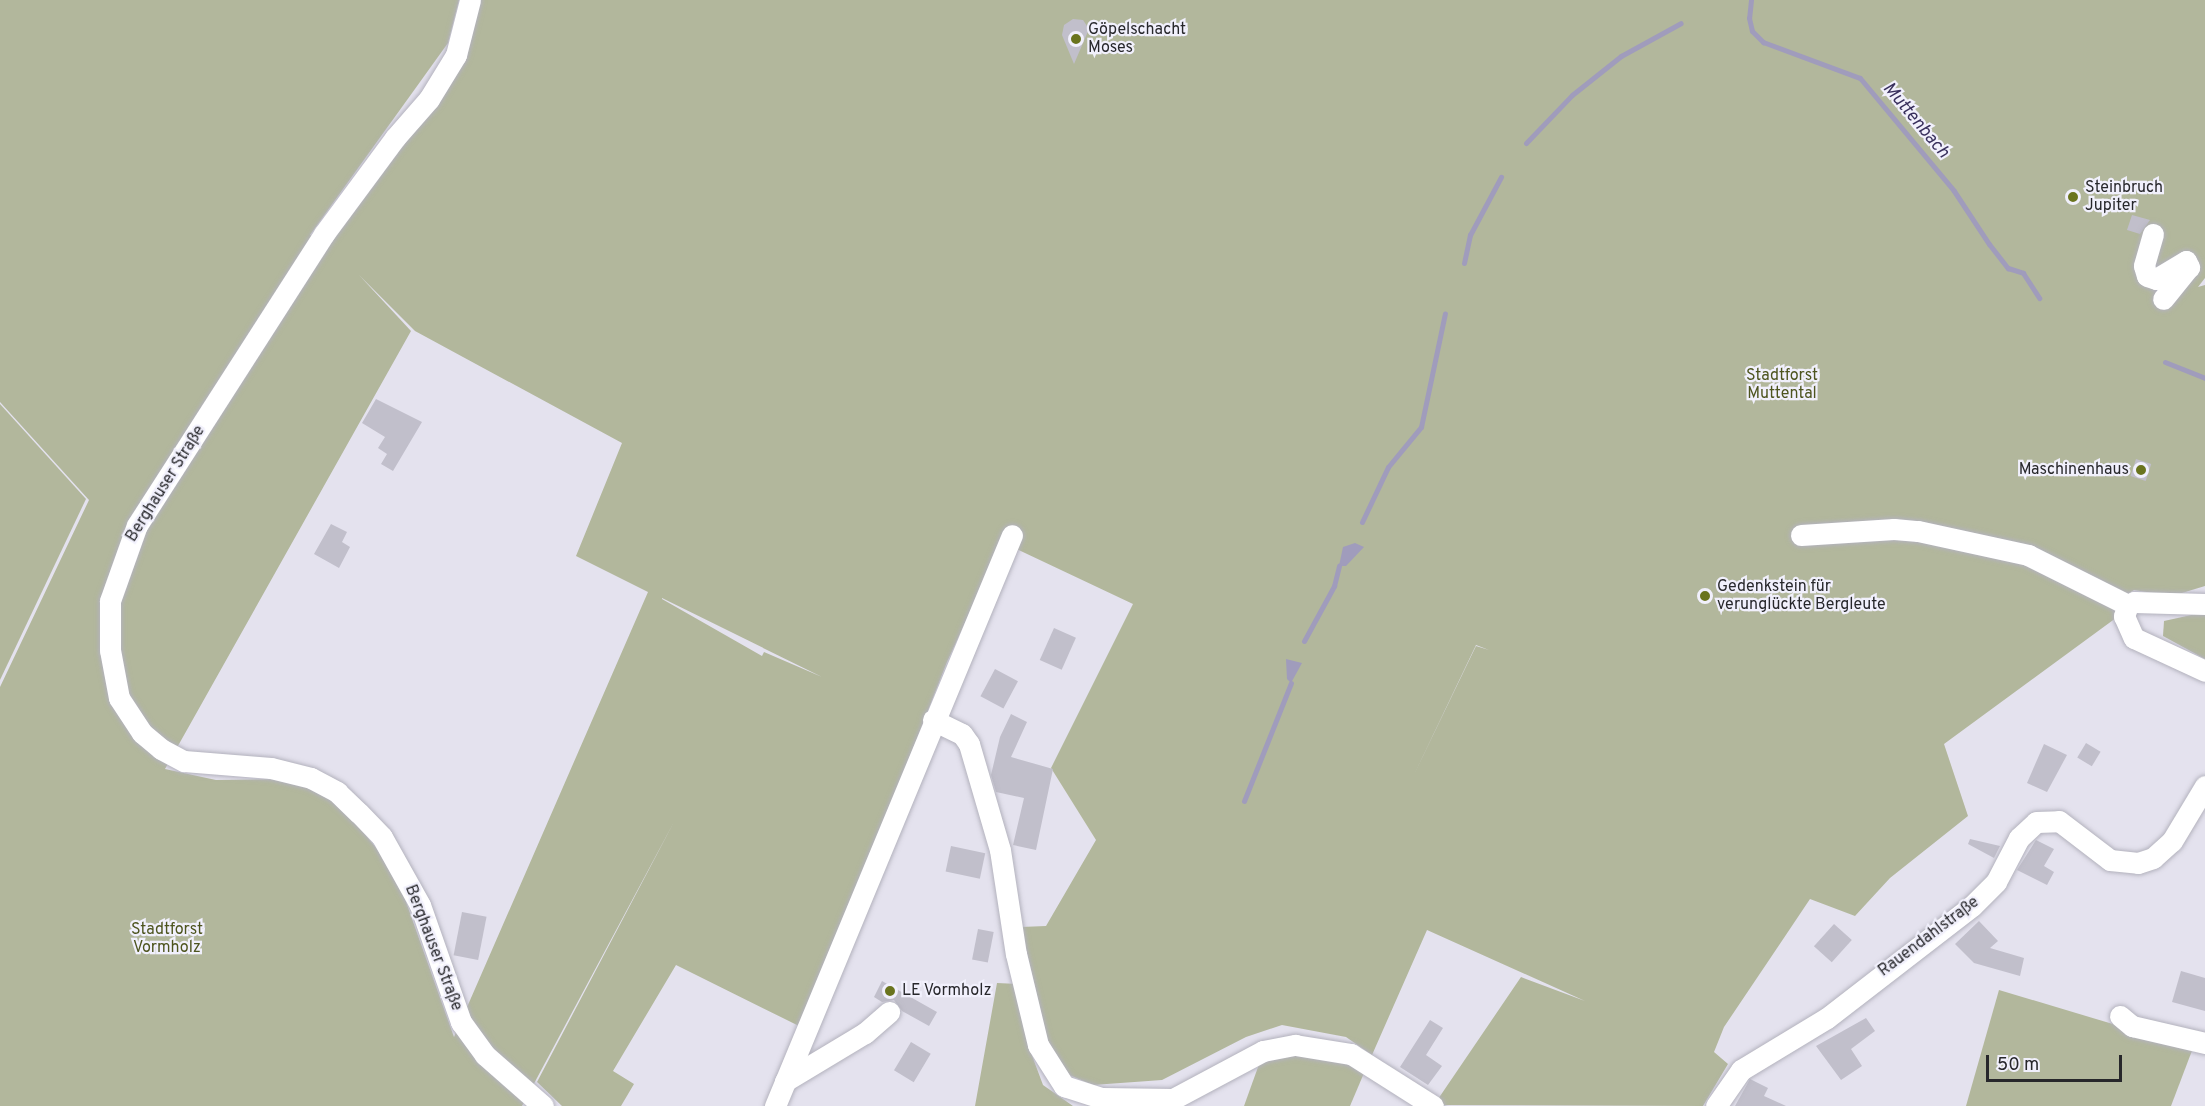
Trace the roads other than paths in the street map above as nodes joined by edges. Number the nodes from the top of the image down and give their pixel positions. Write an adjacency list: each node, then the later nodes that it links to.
1 (470, 0): 15 (street, Berghauser Straße)
2 (2153, 234): 3 (street)
3 (2163, 298)
4 (1012, 535): 9 (street)
5 (1801, 535): 7 (street)
6 (2205, 604): 7 (street)
7 (2128, 605): 8 (street)
8 (2205, 671)
9 (933, 720): 14 (street); 17 (street)
10 (2205, 786): 18 (street, Rauendahlstraße)
11 (889, 1012): 14 (street)
12 (2120, 1016): 13 (street)
13 (2205, 1043)
14 (785, 1082): 16 (street)
15 (543, 1106)
16 (775, 1106)
17 (1433, 1106)
18 (1716, 1106)

